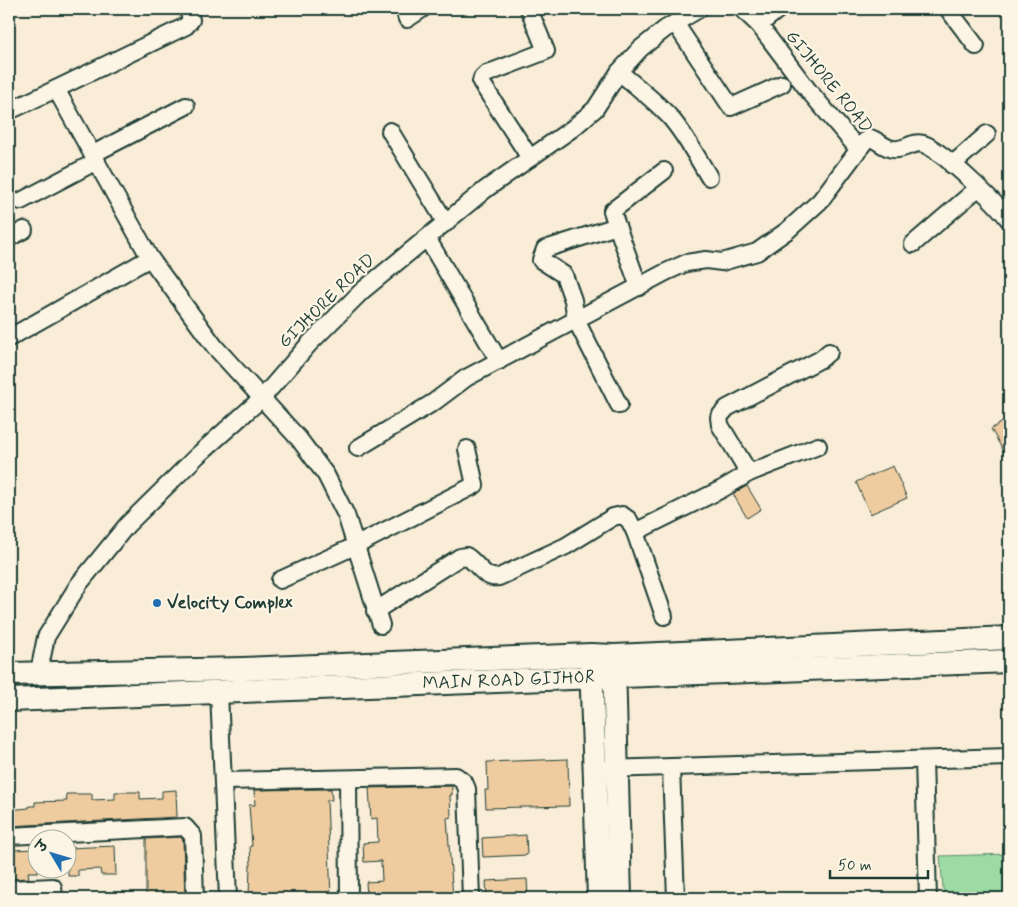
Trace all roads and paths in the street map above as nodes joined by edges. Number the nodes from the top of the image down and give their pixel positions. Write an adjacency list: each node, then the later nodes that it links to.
1 (188, 9): 14 (street)
2 (404, 9): 3 (street)
3 (422, 9)
4 (529, 9): 21 (street)
5 (699, 9): 9 (street, GIJHORE ROAD)
6 (742, 9): 10 (street, GIJHORE ROAD)
7 (779, 9): 10 (street)
8 (948, 9): 11 (street)
9 (675, 23): 12 (street, GIJHORE ROAD); 13 (street)
10 (759, 25): 19 (street, GIJHORE ROAD)
11 (976, 46)
12 (619, 72): 21 (street, GIJHORE ROAD); 24 (street)
13 (782, 84)
14 (56, 89): 16 (street); 20 (street)
15 (186, 106): 20 (street)
16 (9, 111)
17 (390, 131): 28 (street)
18 (987, 134): 22 (street)
19 (859, 150): 22 (street, GIJHORE ROAD); 35 (street)
20 (95, 158): 26 (street); 34 (street)
21 (530, 158): 28 (street, GIJHORE ROAD)
22 (952, 165): 25 (street, GIJHORE ROAD)
23 (664, 171): 29 (street)
24 (709, 177)
25 (978, 188): 27 (street, GIJHORE ROAD); 33 (street)
26 (21, 201)
27 (1009, 220)
28 (446, 223): 32 (street, GIJHORE ROAD)
29 (617, 226): 35 (street); 36 (street)
30 (24, 230): 31 (street)
31 (9, 238)
32 (427, 238): 39 (street); 40 (street, GIJHORE ROAD)
33 (913, 244)
34 (150, 258): 37 (street); 40 (street)
35 (639, 287): 36 (street)
36 (576, 320): 39 (street); 41 (street)
37 (9, 338)
38 (829, 352): 45 (street)
39 (499, 361): 43 (street)
40 (262, 398): 47 (street); 53 (street, GIJHORE ROAD)
41 (619, 405)
42 (818, 446): 45 (street)
43 (358, 448)
44 (467, 449): 47 (street)
45 (749, 473): 46 (street)
46 (636, 532): 47 (street); 49 (street)
47 (355, 546): 48 (street)
48 (280, 580)
49 (664, 616)
50 (1009, 638): 52 (street, MAIN ROAD GIJHOR)
51 (1009, 661): 52 (street, MAIN ROAD GIJHOR)
52 (603, 666): 53 (street, MAIN ROAD GIJHOR); 55 (street, MAIN ROAD GIJHOR); 60 (street)
53 (39, 672): 54 (street, MAIN ROAD GIJHOR)
54 (9, 674)
55 (219, 692): 56 (street, MAIN ROAD GIJHOR); 62 (street)
56 (9, 700)
57 (1009, 757): 58 (street)
58 (924, 760): 59 (street); 73 (street)
59 (671, 768): 60 (street); 72 (street)
60 (606, 769): 70 (street); 71 (street)
61 (348, 779): 62 (street); 68 (street); 69 (street)
62 (223, 781): 67 (street)
63 (9, 836): 66 (street)
64 (9, 890): 65 (street)
65 (54, 898)
66 (195, 898)
67 (228, 898)
68 (349, 898)
69 (471, 898)
70 (599, 898)
71 (620, 898)
72 (676, 898)
73 (928, 898)

